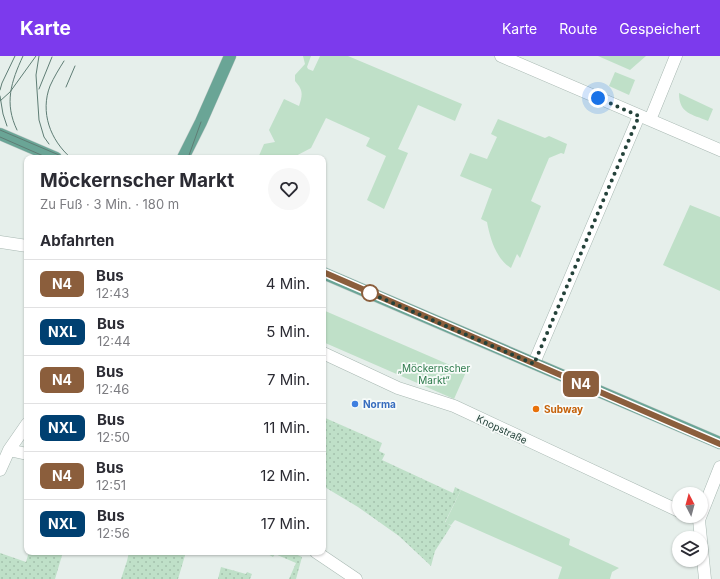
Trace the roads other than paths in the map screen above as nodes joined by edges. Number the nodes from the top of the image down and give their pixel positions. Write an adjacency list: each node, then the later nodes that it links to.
1 (230, 56): 8 (main road)
2 (501, 56): 4 (street)
3 (676, 56): 4 (street)
4 (645, 118): 6 (street); 13 (street)
5 (0, 134): 7 (main road)
6 (720, 150)
7 (49, 155)
8 (184, 155)
9 (0, 242): 10 (street)
10 (24, 246)
11 (326, 273): 13 (main road)
12 (326, 355): 21 (street, Knopstraße)
13 (534, 364): 15 (main road)
14 (24, 428): 16 (street)
15 (720, 444)
16 (9, 450): 17 (street); 19 (street)
17 (24, 453)
18 (720, 467): 20 (street)
19 (0, 470)
20 (708, 491)
21 (672, 508)
22 (696, 523): 25 (street)
23 (320, 555): 24 (street)
24 (356, 579)
25 (705, 579)

